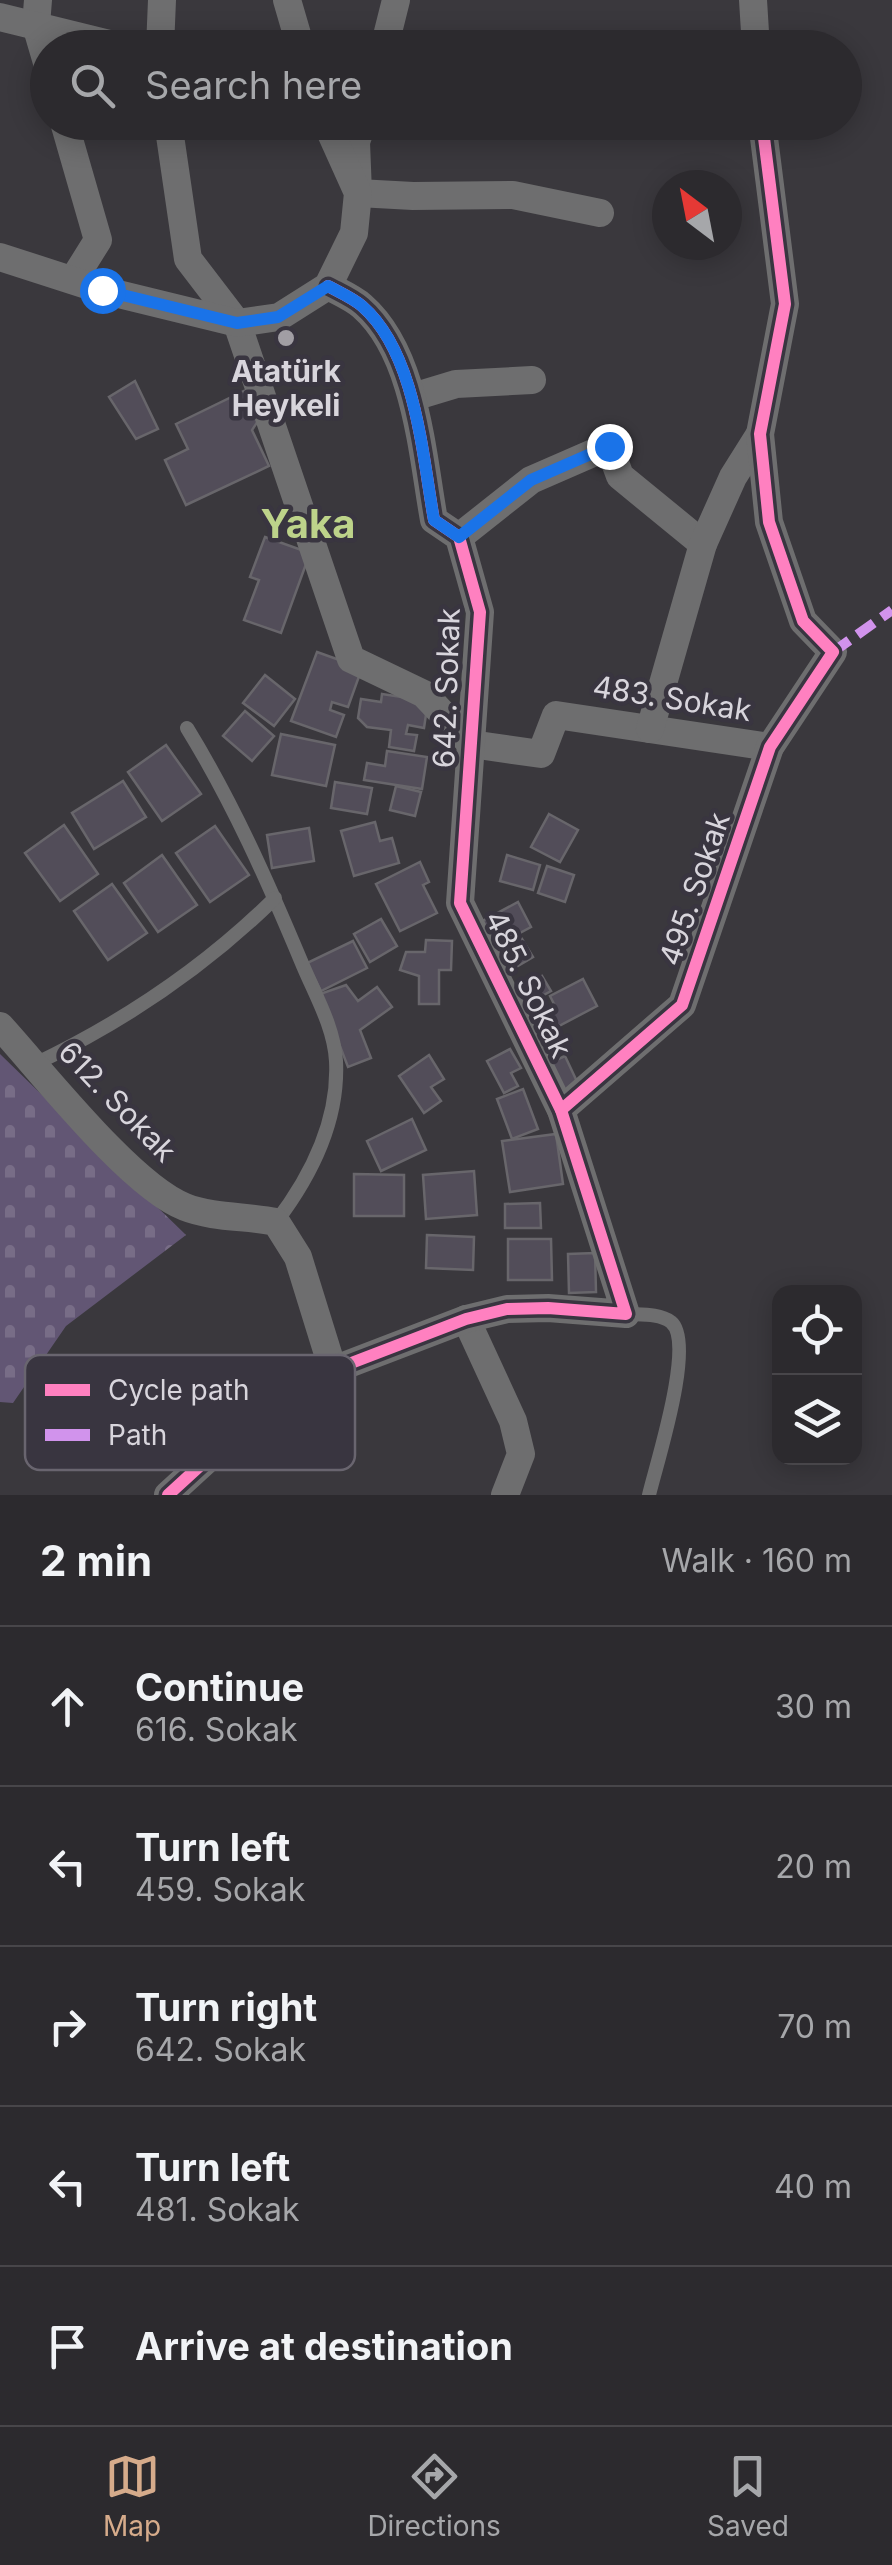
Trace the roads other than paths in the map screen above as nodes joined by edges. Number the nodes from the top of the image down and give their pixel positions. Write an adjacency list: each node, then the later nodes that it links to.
1 (162, 0): 8 (street)
2 (287, 0): 9 (street)
3 (396, 0): 10 (street)
4 (753, 0): 11 (street)
5 (37, 12): 6 (street); 7 (street)
6 (0, 16)
7 (82, 30)
8 (161, 30)
9 (295, 30)
10 (388, 30)
11 (755, 30)
12 (69, 140): 20 (street)
13 (171, 140): 22 (street)
14 (334, 140): 17 (street)
15 (357, 140): 17 (street)
16 (764, 140): 25 (street)
17 (358, 193): 18 (street); 21 (street)
18 (600, 213)
19 (0, 257): 20 (street)
20 (73, 280): 22 (street)
21 (328, 286): 22 (street); 24 (street, 642. Sokak)
22 (237, 323): 30 (street)
23 (532, 380): 24 (street)
24 (413, 397): 26 (street, 642. Sokak)
25 (760, 434): 27 (street); 31 (street, 495. Sokak)
26 (459, 537): 27 (street); 30 (street, 642. Sokak)
27 (702, 544): 29 (street)
28 (187, 728): 32 (lane)
29 (650, 729): 30 (street, 483. Sokak); 31 (street, 483. Sokak)
30 (472, 744): 33 (street, 642. Sokak)
31 (770, 747): 36 (street, 495. Sokak)
32 (275, 898): 35 (lane); 37 (lane)
33 (460, 903): 36 (street, 485. Sokak)
34 (0, 1026): 35 (street, 612. Sokak)
35 (34, 1064): 37 (street, 612. Sokak)
36 (561, 1110): 38 (street, 485. Sokak)
37 (276, 1222): 40 (street)
38 (626, 1314): 39 (street); 45 (lane)
39 (466, 1319): 41 (street); 44 (street)
40 (327, 1355)
41 (355, 1361)
42 (195, 1470): 43 (street)
43 (168, 1495)
44 (505, 1495)
45 (649, 1495)

